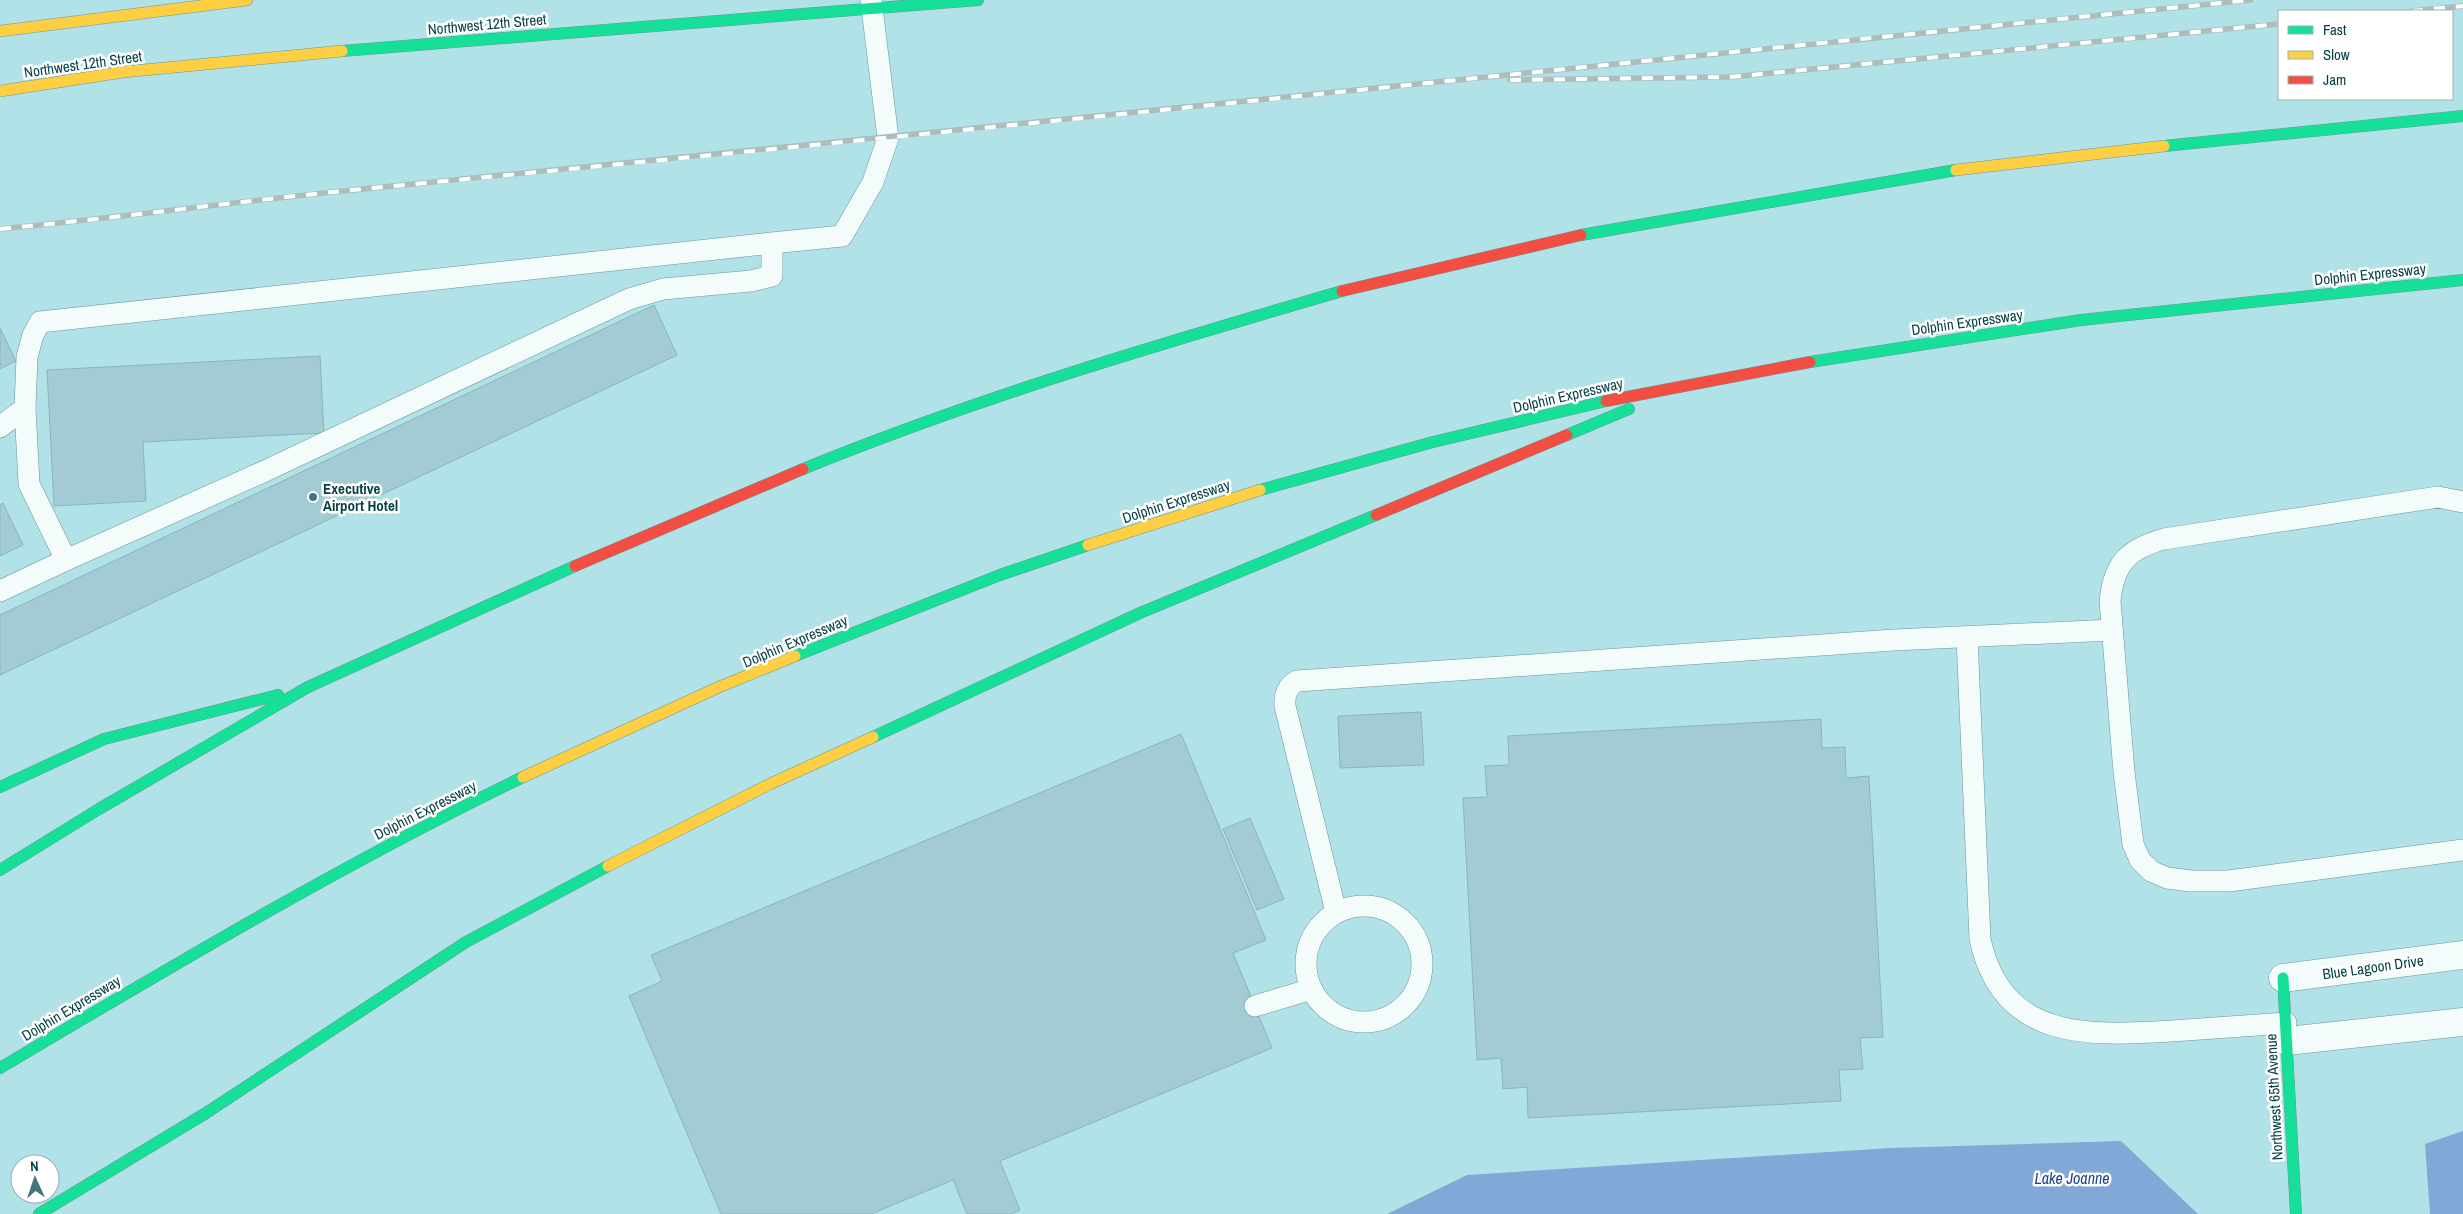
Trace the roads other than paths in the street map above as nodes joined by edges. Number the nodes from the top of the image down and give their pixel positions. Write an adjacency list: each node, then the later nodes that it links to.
1 (247, 0): 4 (main road)
2 (978, 0): 3 (main road, Northwest 12th Street)
3 (872, 4): 5 (main road, Northwest 12th Street); 7 (lane)
4 (0, 30)
5 (0, 91)
6 (2463, 116): 17 (main road)
7 (772, 243): 10 (lane); 13 (lane)
8 (2463, 280): 9 (main road, Dolphin Expressway)
9 (1688, 385): 28 (main road, Dolphin Expressway); 29 (main road)
10 (25, 408): 11 (lane); 13 (lane)
11 (0, 427)
12 (2463, 502): 15 (lane)
13 (66, 560): 14 (lane)
14 (0, 591)
15 (2112, 630): 16 (lane); 19 (lane)
16 (1967, 637): 21 (lane); 27 (lane)
17 (308, 687): 18 (main road); 20 (main road)
18 (0, 787)
19 (2463, 850)
20 (0, 870)
21 (1336, 912): 24 (lane); 24 (lane)
22 (2463, 955): 23 (street, Blue Lagoon Drive)
23 (2283, 978): 27 (main road, Northwest 65th Avenue)
24 (1312, 989): 25 (lane)
25 (1255, 1006)
26 (2463, 1022): 27 (street)
27 (2286, 1032): 30 (main road, Northwest 65th Avenue)
28 (0, 1068)
29 (39, 1214)
30 (2296, 1214)

